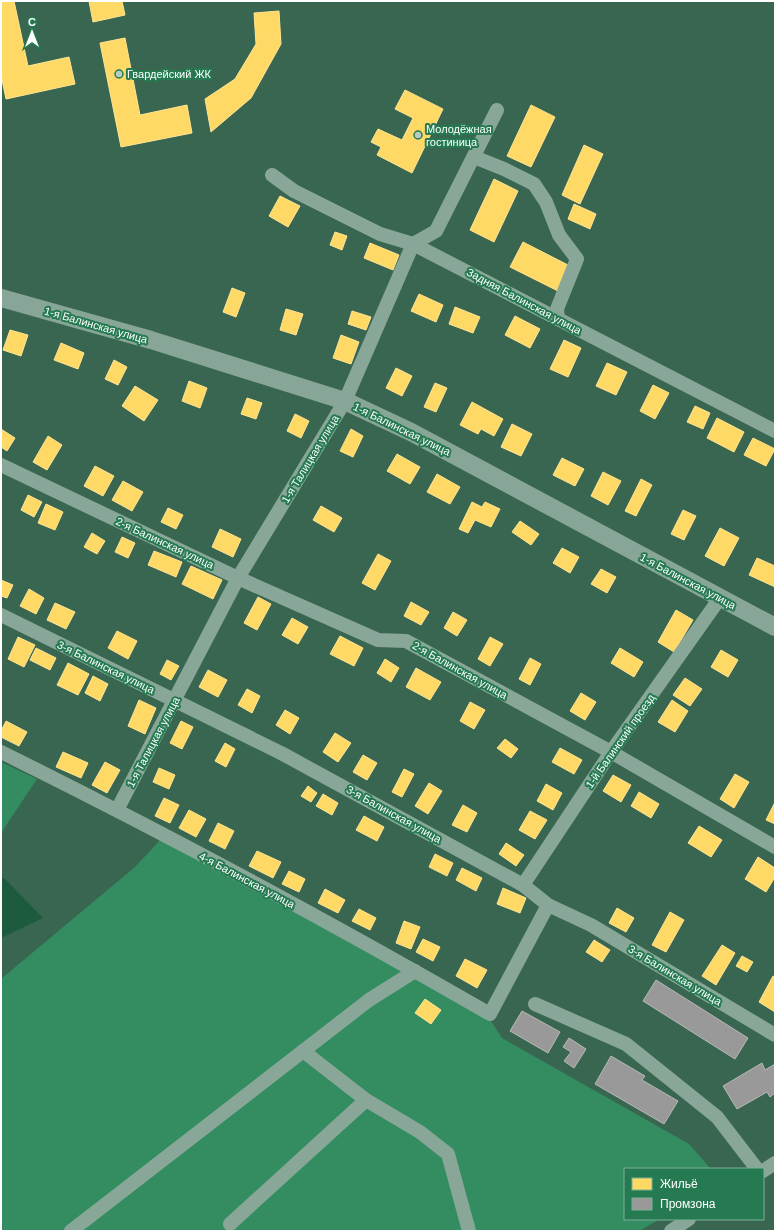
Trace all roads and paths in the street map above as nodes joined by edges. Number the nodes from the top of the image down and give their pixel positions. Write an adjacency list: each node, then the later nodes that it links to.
1 (496, 110): 2 (street)
2 (474, 157): 4 (street); 6 (street)
3 (272, 175): 4 (street, Задняя Балинская улица)
4 (413, 244): 6 (street, Задняя Балинская улица); 7 (street, 1-я Талицкая улица)
5 (1, 298): 7 (main road, 1-я Балинская улица)
6 (558, 320): 8 (street, Задняя Балинская улица)
7 (345, 401): 10 (street, 1-я Талицкая улица); 11 (main road, 1-я Балинская улица)
8 (775, 431)
9 (1, 465): 10 (street, 2-я Балинская улица)
10 (238, 578): 14 (street, 1-я Талицкая улица); 16 (street, 2-я Балинская улица)
11 (720, 598): 13 (main road, 1-я Балинская улица); 16 (street, 1-й Балинский проезд)
12 (1, 615): 14 (street, 3-я Балинская улица)
13 (775, 627)
14 (175, 700): 17 (street, 1-я Талицкая улица); 19 (street, 3-я Балинская улица)
15 (1, 752): 17 (street, 4-я Балинская улица)
16 (612, 752): 18 (street, 2-я Балинская улица); 19 (street, 1-й Балинский проезд)
17 (117, 810): 21 (street, 4-я Балинская улица)
18 (775, 847)
19 (523, 885): 20 (street, 3-я Балинская улица)
20 (548, 905): 21 (street, 4-я Балинская улица); 23 (street, 3-я Балинская улица)
21 (415, 971): 24 (street)
22 (535, 1004): 27 (street)
23 (775, 1035)
24 (303, 1051): 25 (street); 31 (street)
25 (366, 1100): 30 (street); 32 (street)
26 (775, 1163): 28 (street)
27 (756, 1168)
28 (764, 1170)
29 (688, 1220): 33 (street)
30 (230, 1224)
31 (71, 1231)
32 (469, 1231)
33 (671, 1231)

